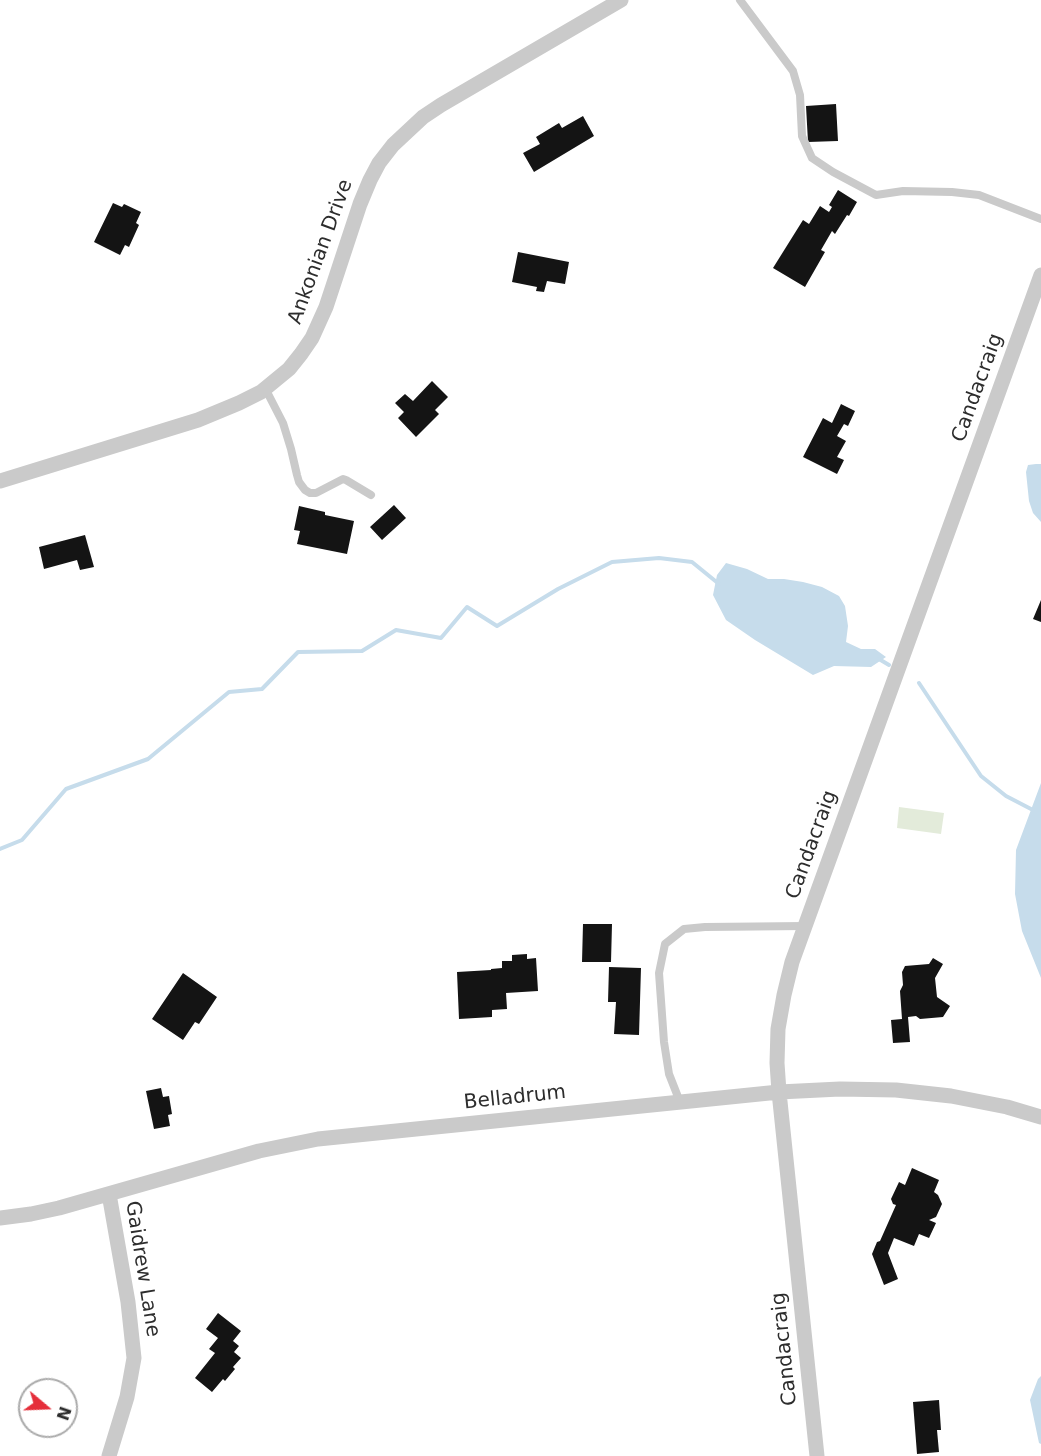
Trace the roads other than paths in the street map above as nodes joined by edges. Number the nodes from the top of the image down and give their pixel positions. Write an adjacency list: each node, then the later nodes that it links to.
1 (621, 0): 6 (street, Ankonian Drive)
2 (740, 0): 3 (lane)
3 (1041, 219)
4 (1041, 275): 5 (street, Candacraig)
5 (1038, 292): 9 (street, Candacraig)
6 (265, 388): 7 (street, Ankonian Drive); 8 (lane)
7 (0, 481)
8 (371, 495)
9 (805, 926): 10 (street, Candacraig); 11 (lane)
10 (779, 1092): 11 (street, Belladrum); 12 (street, Belladrum); 16 (street, Candacraig)
11 (680, 1102): 13 (street, Belladrum)
12 (1041, 1117)
13 (109, 1194): 14 (street, Belladrum); 15 (street, Gaidrew Lane)
14 (0, 1218)
15 (109, 1456)
16 (817, 1456)

